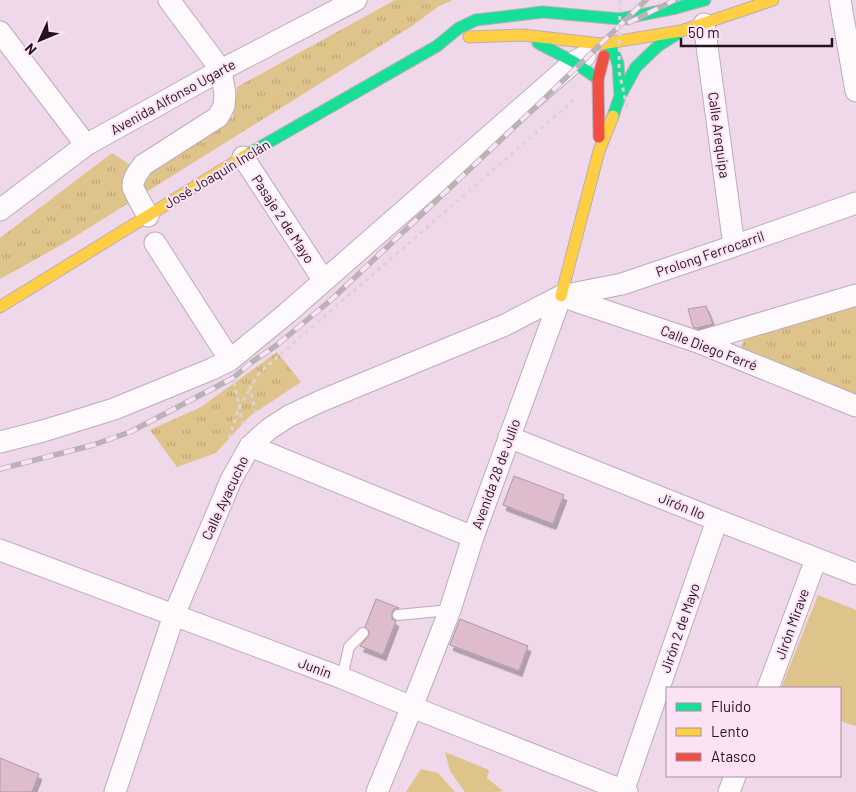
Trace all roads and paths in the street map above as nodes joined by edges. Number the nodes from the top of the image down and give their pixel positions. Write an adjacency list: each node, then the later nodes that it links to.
1 (169, 0): 15 (street)
2 (356, 0): 15 (street, Avenida Alfonso Ugarte)
3 (635, 0): 7 (street)
4 (705, 0): 7 (main road, José Joaquín Inclán)
5 (774, 0): 8 (main road)
6 (840, 0): 17 (street)
7 (620, 10): 12 (main road, Avenida 28 de Julio); 13 (main road, José Joaquín Inclán); 21 (path, bridge)
8 (704, 24): 9 (main road); 29 (street, Calle Arequipa)
9 (681, 31): 12 (main road, José Joaquín Inclán); 18 (main road)
10 (0, 32): 22 (street)
11 (523, 35): 12 (main road, José Joaquín Inclán); 13 (main road, José Joaquín Inclán); 14 (main road)
12 (607, 43): 14 (street); 16 (main road, Avenida 28 de Julio); 18 (main road, Avenida 28 de Julio)
13 (437, 46): 24 (main road, José Joaquín Inclán)
14 (574, 62): 16 (main road); 30 (street)
15 (221, 70): 22 (street, Avenida Alfonso Ugarte); 27 (street)
16 (598, 79): 20 (path); 23 (main road, Avenida 28 de Julio)
17 (856, 91)
18 (620, 96): 23 (main road, Avenida 28 de Julio)
19 (573, 104): 20 (path)
20 (568, 106): 38 (path)
21 (627, 107)
22 (86, 145): 26 (street, Avenida Alfonso Ugarte)
23 (600, 152): 31 (main road, Avenida 28 de Julio)
24 (243, 157): 27 (main road, José Joaquín Inclán); 30 (street, Pasaje 2 de Mayo)
25 (856, 203): 29 (street, Prolong Ferrocarril)
26 (0, 210)
27 (148, 216): 33 (main road, José Joaquín Inclán)
28 (155, 243): 35 (street)
29 (734, 246): 31 (street, Prolong Ferrocarril)
30 (324, 281): 35 (street)
31 (561, 296): 34 (street, Calle Diego Ferré); 37 (street, Avenida 28 de Julio); 38 (street, Calle Ayacucho)
32 (856, 296): 34 (street)
33 (0, 307)
34 (698, 342): 36 (street, Calle Diego Ferré)
35 (230, 360): 38 (path); 39 (street)
36 (856, 406)
37 (509, 437): 40 (street, Jirón Ilo); 41 (street, Avenida 28 de Julio)
38 (256, 441): 41 (street); 46 (street, Calle Ayacucho)
39 (0, 442)
40 (717, 520): 43 (street, Jirón Ilo); 55 (street, Jirón 2 de Mayo)
41 (473, 536): 45 (street, Avenida 28 de Julio)
42 (0, 550): 46 (street, Junin)
43 (816, 559): 44 (street, Jirón Ilo); 50 (street, Jirón Mirave)
44 (856, 574)
45 (450, 610): 47 (lane); 51 (street, Avenida 28 de Julio)
46 (174, 615): 49 (street, Junin); 53 (street, Calle Ayacucho)
47 (398, 615)
48 (363, 633): 49 (lane)
49 (342, 678): 51 (street, Junin)
50 (768, 687)
51 (412, 707): 54 (street, Avenida 28 de Julio); 55 (street, Junin)
52 (735, 777): 56 (street)
53 (115, 792)
54 (377, 792)
55 (624, 792)
56 (729, 792)

